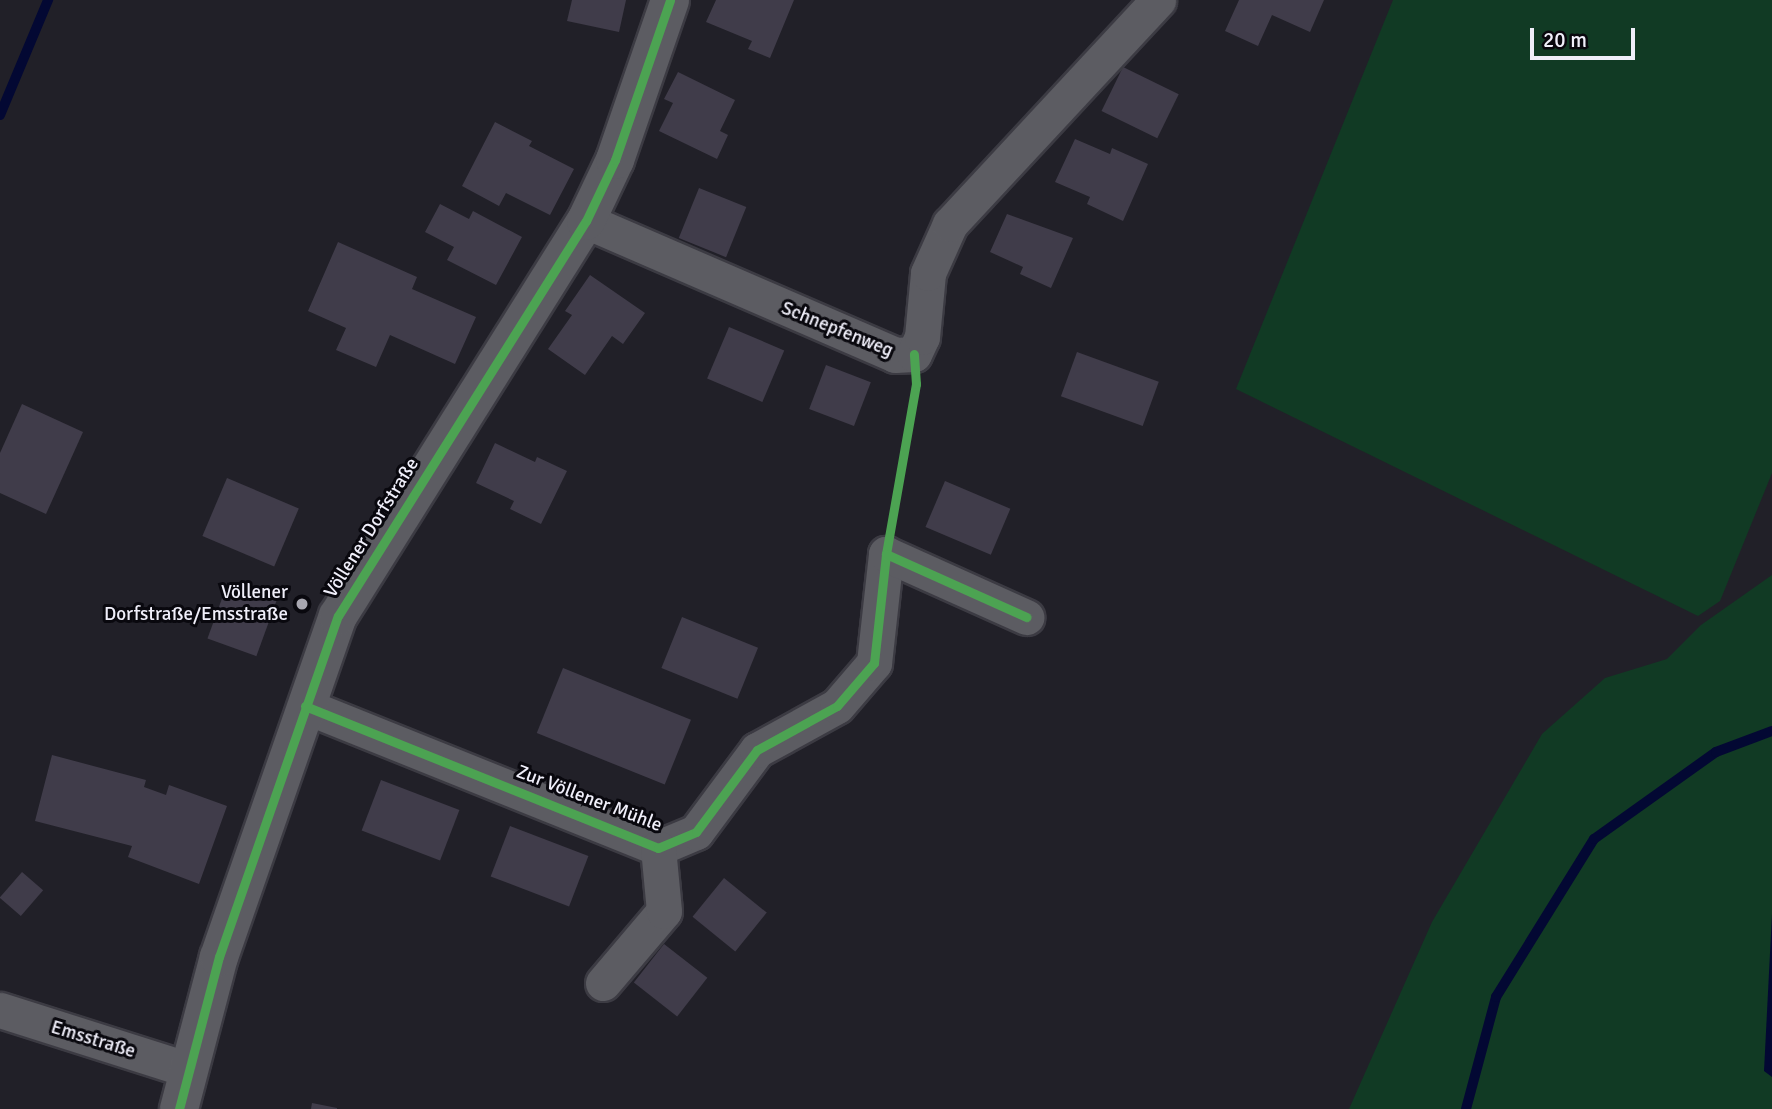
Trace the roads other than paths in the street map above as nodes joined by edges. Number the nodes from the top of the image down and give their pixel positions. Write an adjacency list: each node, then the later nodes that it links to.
1 (670, 0): 3 (street, Völlener Dorfstraße)
2 (1158, 0): 3 (street, Schnepfenweg)
3 (586, 221): 5 (street, Völlener Dorfstraße)
4 (1026, 617): 6 (street, Zur Völlener Mühle)
5 (305, 706): 6 (street, Zur Völlener Mühle); 9 (street, Völlener Dorfstraße)
6 (658, 848): 7 (street, Zur Völlener Mühle)
7 (603, 983)
8 (0, 1010): 9 (street, Emsstraße)
9 (186, 1069): 10 (street, Völlener Dorfstraße)
10 (179, 1109)

